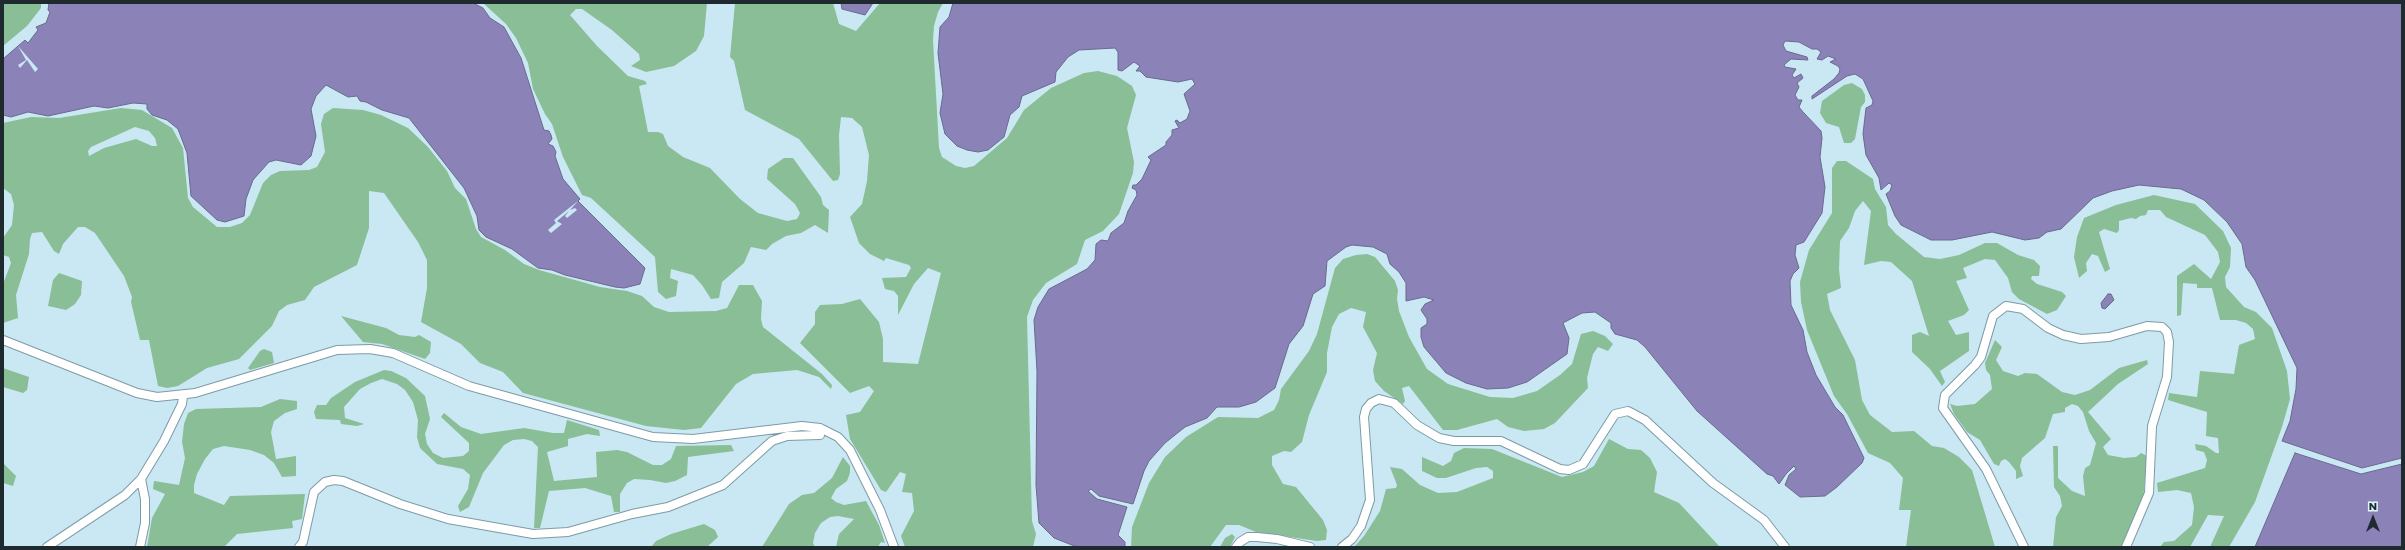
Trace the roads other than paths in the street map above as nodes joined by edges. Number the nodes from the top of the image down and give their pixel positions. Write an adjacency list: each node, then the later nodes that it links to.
1 (3, 340): 2 (street)
2 (183, 396): 3 (street); 4 (street)
3 (820, 428): 7 (street); 8 (street)
4 (141, 479): 5 (street); 6 (street)
5 (47, 547)
6 (140, 547)
7 (299, 547)
8 (894, 547)
9 (1236, 547): 10 (street)
10 (1310, 547)
11 (1342, 547): 12 (street)
12 (1785, 547)
13 (2024, 547): 14 (street)
14 (2126, 547)

